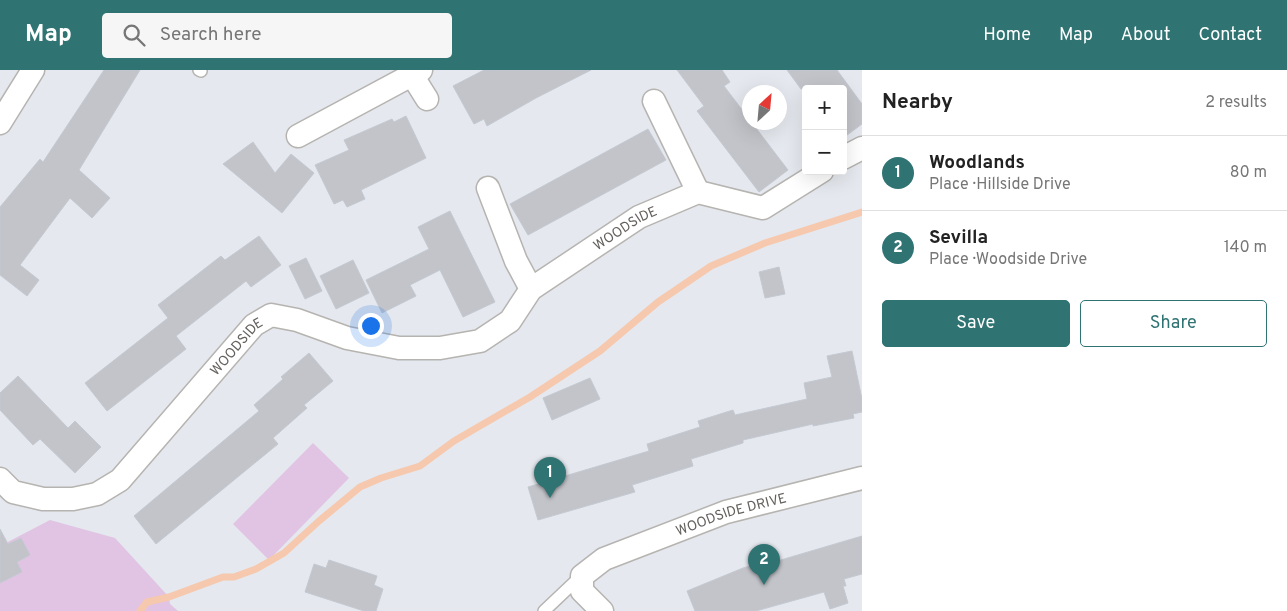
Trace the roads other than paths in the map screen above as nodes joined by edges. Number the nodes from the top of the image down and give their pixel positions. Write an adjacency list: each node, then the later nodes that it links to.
1 (33, 70): 5 (street)
2 (416, 72): 3 (street); 6 (street)
3 (427, 99)
4 (654, 101): 11 (street)
5 (0, 123)
6 (298, 136)
7 (862, 148): 8 (street)
8 (847, 156)
9 (816, 175): 11 (street)
10 (488, 188): 12 (street)
11 (698, 192): 12 (street, WOODSIDE)
12 (531, 289): 14 (street, WOODSIDE)
13 (862, 478): 15 (street, WOODSIDE DRIVE)
14 (0, 479)
15 (582, 576): 16 (lane); 17 (street)
16 (544, 611)
17 (602, 611)

